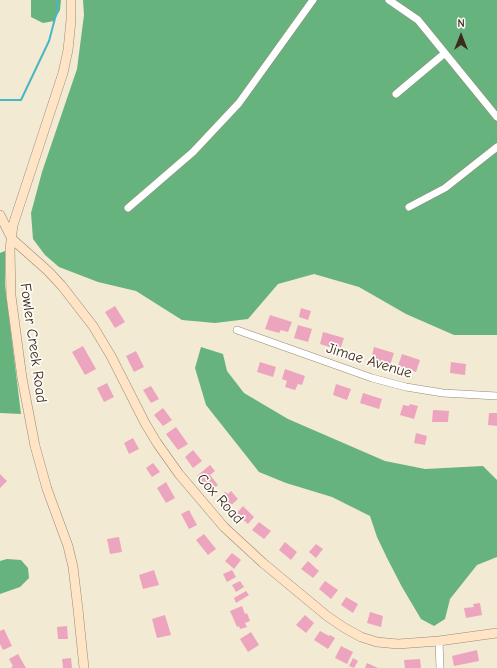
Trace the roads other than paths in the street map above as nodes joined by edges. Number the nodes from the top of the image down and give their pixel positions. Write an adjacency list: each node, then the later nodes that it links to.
1 (71, 0): 11 (street, Fowler Creek Road)
2 (313, 0): 9 (street)
3 (389, 0): 4 (street)
4 (445, 53): 5 (street); 6 (street)
5 (396, 94)
6 (497, 117)
7 (497, 147): 8 (street)
8 (408, 207)
9 (128, 208)
10 (0, 215): 11 (street)
11 (12, 239): 15 (street, Cox Road); 16 (street, Fowler Creek Road)
12 (237, 330): 13 (street, Jimae Avenue)
13 (497, 396)
14 (497, 633): 15 (street, Cox Road)
15 (439, 642): 17 (street)
16 (84, 668)
17 (440, 668)

